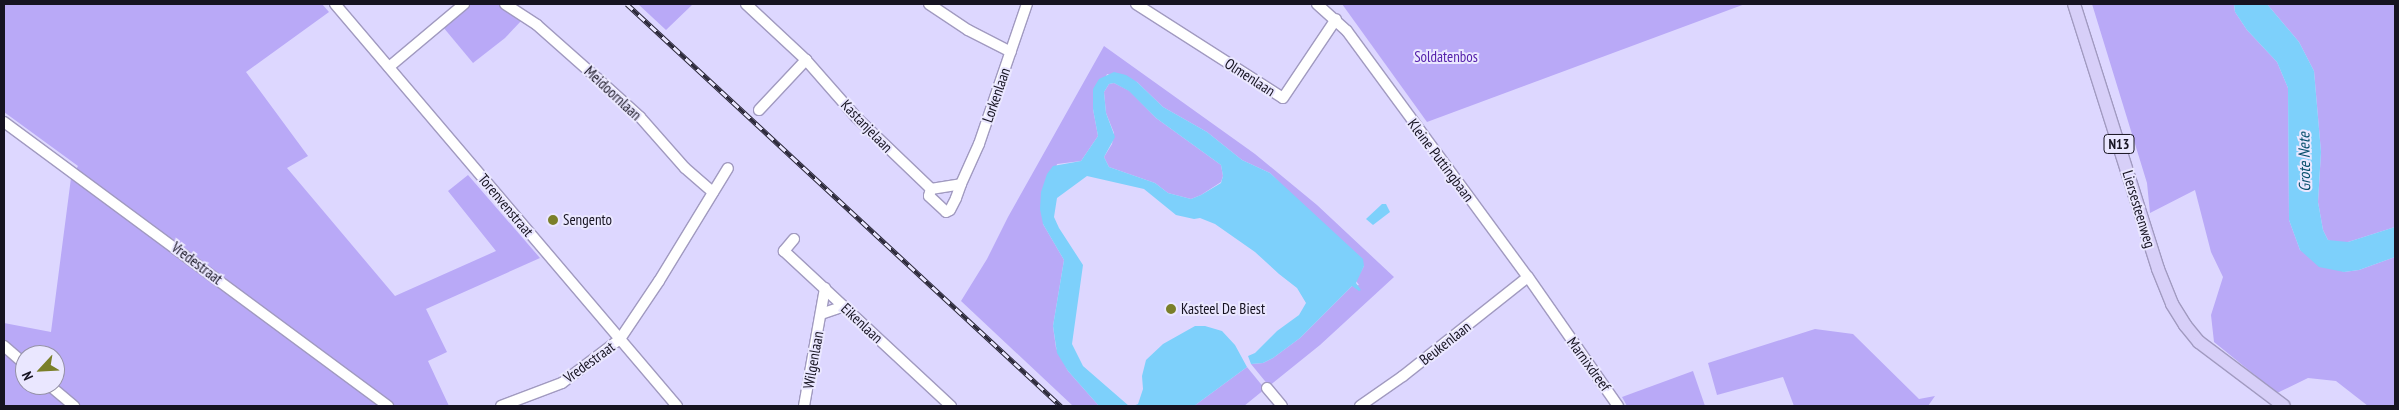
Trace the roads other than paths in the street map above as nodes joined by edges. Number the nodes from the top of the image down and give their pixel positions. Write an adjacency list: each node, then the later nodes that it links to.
1 (335, 4): 13 (street, Torenvenstraat)
2 (464, 4): 13 (street)
3 (505, 4): 19 (street, Meidoornlaan)
4 (746, 4): 12 (street, Kastanjelaan)
5 (929, 4): 11 (street)
6 (1027, 4): 11 (street, Lorkenlaan)
7 (1136, 4): 10 (street, Olmenlaan)
8 (1317, 4): 10 (street, Kleine Puttingbaan)
9 (2074, 4): 40 (main road, Liersesteenweg / N13)
10 (1336, 19): 21 (street, Kleine Puttingbaan)
11 (1011, 52): 17 (street, Lorkenlaan)
12 (806, 60): 14 (street); 18 (street, Kastanjelaan)
13 (389, 67): 26 (street, Torenvenstraat)
14 (759, 110)
15 (4, 122): 32 (street, Vredestraat)
16 (728, 168): 19 (street)
17 (961, 184): 18 (street); 18 (street, Lorkenlaan)
18 (930, 189)
19 (713, 192): 26 (street)
20 (794, 239): 22 (street, Eikenlaan)
21 (1528, 277): 25 (street, Kleine Puttingbaan); 38 (street, Beukenlaan)
22 (825, 288): 23 (street, Eikenlaan); 24 (street, Wilgenlaan)
23 (844, 306): 24 (street, Wilgenlaan); 36 (street, Eikenlaan)
24 (821, 314): 35 (street, Wilgenlaan)
25 (1559, 322): 39 (street, Marnixdreef)
26 (620, 338): 33 (street, Vredestraat); 34 (street, Torenvenstraat)
27 (4, 346): 28 (street)
28 (15, 355)
29 (1267, 388): 37 (street)
30 (61, 395): 31 (street)
31 (74, 406)
32 (388, 406)
33 (502, 406)
34 (677, 406)
35 (804, 406)
36 (951, 406)
37 (1282, 406)
38 (1360, 406)
39 (1618, 406)
40 (2284, 406)

